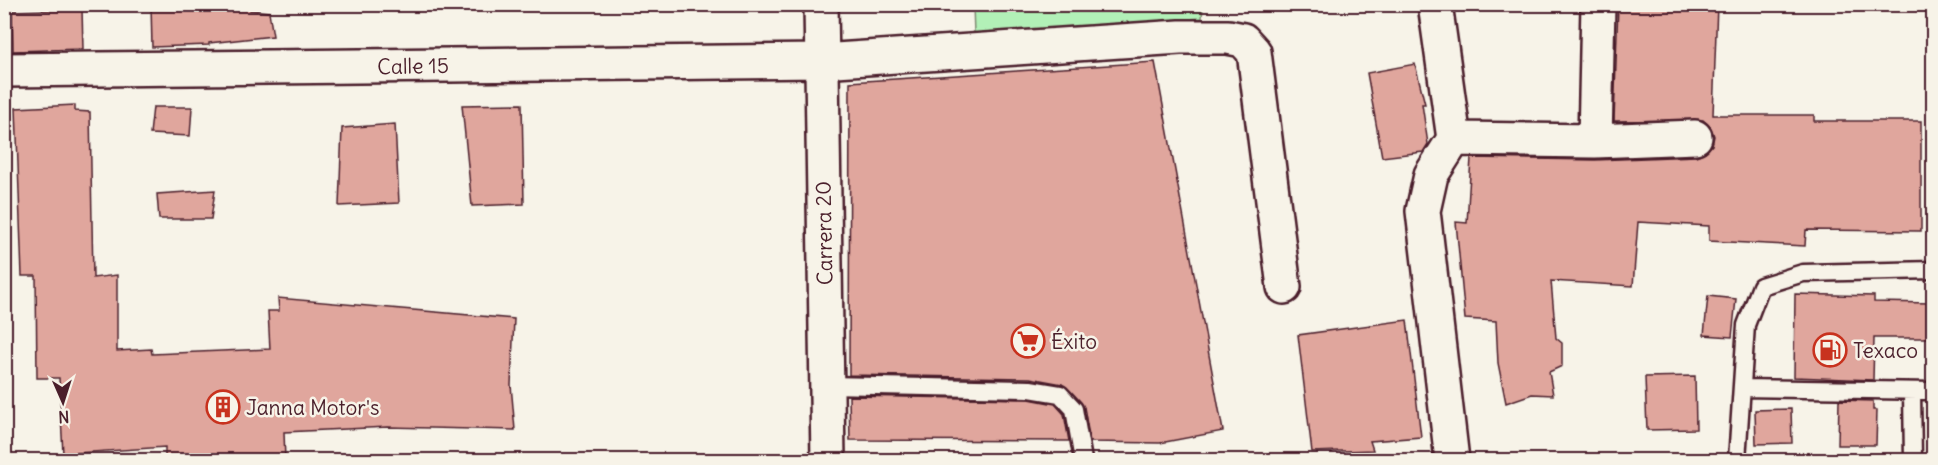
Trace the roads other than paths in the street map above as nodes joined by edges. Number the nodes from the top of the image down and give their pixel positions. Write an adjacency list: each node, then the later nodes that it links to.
1 (821, 4): 4 (street, Carrera 20)
2 (1435, 4): 7 (street)
3 (1598, 4): 8 (street)
4 (821, 61): 5 (street, Calle 15); 10 (street, Calle 15); 11 (street, Carrera 20)
5 (4, 70)
6 (1695, 137): 8 (street)
7 (1454, 139): 8 (street); 17 (street)
8 (1595, 141)
9 (1934, 270): 12 (lane)
10 (1284, 287)
11 (827, 385): 15 (street, Carrera 20); 16 (lane)
12 (1742, 388): 13 (lane); 18 (lane)
13 (1912, 391): 14 (lane); 19 (lane)
14 (1934, 392)
15 (828, 460)
16 (1083, 460)
17 (1452, 460)
18 (1737, 460)
19 (1913, 460)

